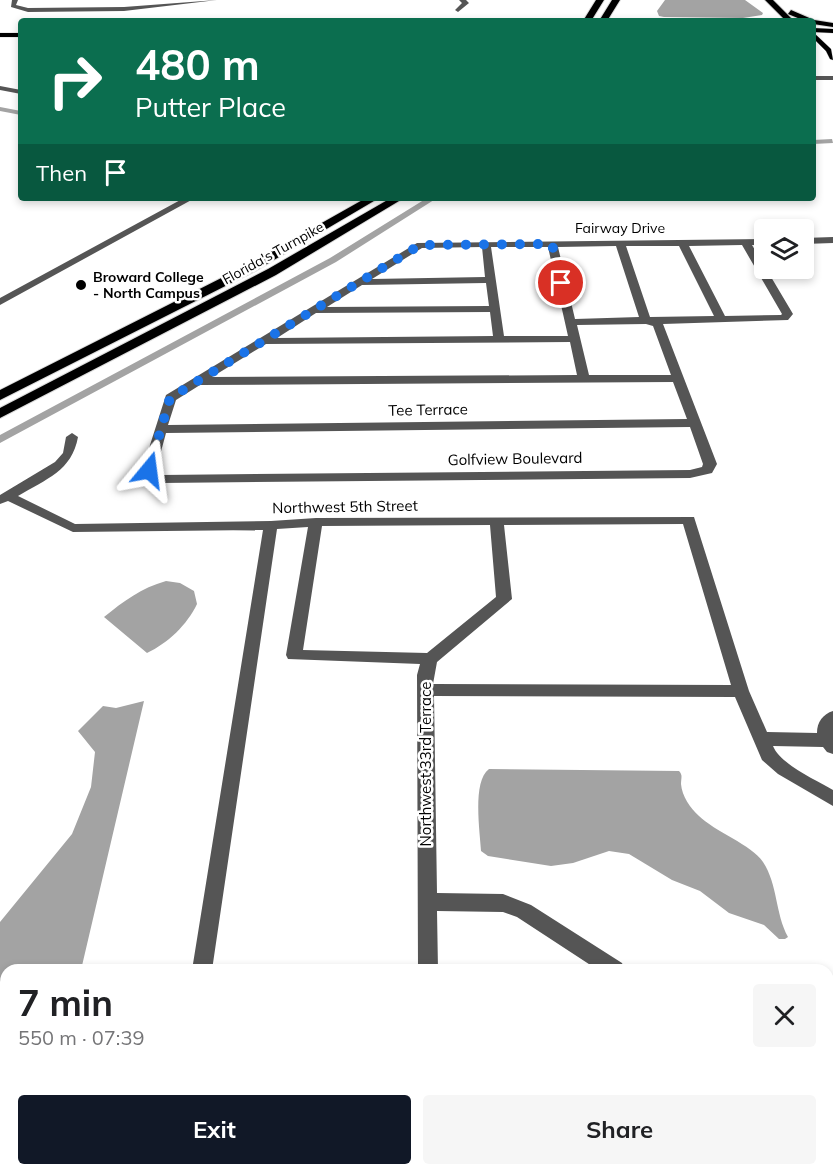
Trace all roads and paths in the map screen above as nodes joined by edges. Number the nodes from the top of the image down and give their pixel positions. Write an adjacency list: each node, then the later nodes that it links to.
1 (15, 0): 2 (street)
2 (214, 0)
3 (600, 0): 8 (highway)
4 (616, 0): 9 (highway)
5 (769, 0): 7 (highway)
6 (780, 0): 7 (highway)
7 (786, 17)
8 (589, 18)
9 (605, 18)
10 (816, 22): 11 (highway)
11 (833, 27): 12 (main road)
12 (816, 30)
13 (816, 34): 17 (main road)
14 (0, 36): 15 (main road)
15 (18, 36)
16 (816, 46): 17 (main road)
17 (832, 59)
18 (816, 78): 19 (street)
19 (833, 78)
20 (0, 87): 21 (street)
21 (18, 91)
22 (185, 201): 35 (street)
23 (369, 201): 47 (highway, Florida's Turnpike)
24 (394, 201): 48 (highway, Florida's Turnpike)
25 (833, 240): 26 (street)
26 (814, 241)
27 (745, 242): 28 (street, Fairway Drive); 30 (street, Fairway Drive); 38 (street)
28 (754, 242)
29 (620, 243): 30 (street, Fairway Drive); 32 (street, Fairway Drive); 39 (street)
30 (683, 243): 38 (street)
31 (486, 244): 32 (street, Fairway Drive); 33 (street); 34 (street, Fairway Drive)
32 (552, 244): 40 (street)
33 (491, 280): 34 (street); 36 (street)
34 (358, 282): 37 (street, Fairway Drive)
35 (0, 302)
36 (495, 309): 37 (street); 41 (street)
37 (312, 310): 43 (street, Fairway Drive)
38 (721, 319): 39 (street)
39 (645, 320): 40 (street); 44 (street, Golfview Boulevard)
40 (571, 321): 42 (street)
41 (499, 339): 42 (street); 43 (street)
42 (575, 339): 45 (street)
43 (260, 341): 46 (street, Fairway Drive)
44 (679, 378): 45 (street); 49 (street, Golfview Boulevard)
45 (584, 379): 46 (street)
46 (198, 381): 50 (street, Fairway Drive)
47 (0, 396)
48 (0, 414)
49 (696, 423): 50 (street, Tee Terrace); 52 (street, Golfview Boulevard)
50 (160, 429): 52 (street, Fairway Drive)
51 (72, 438): 53 (street)
52 (153, 478)
53 (4, 498): 56 (street, Northwest 5th Street)
54 (316, 522): 55 (street, Northwest 5th Street); 56 (street, Northwest 5th Street); 57 (street)
55 (497, 523): 57 (street); 59 (street, Northwest 5th Street)
56 (271, 525): 65 (street)
57 (430, 659): 58 (street, Northwest 33rd Terrace)
58 (426, 690): 59 (street); 64 (street, Northwest 33rd Terrace)
59 (741, 691): 61 (street)
60 (833, 717): 62 (street)
61 (760, 739): 62 (street); 63 (street)
62 (830, 743)
63 (833, 800)
64 (427, 902): 66 (street, Northwest 33rd Terrace); 67 (street)
65 (203, 964)
66 (428, 964)
67 (606, 964)

